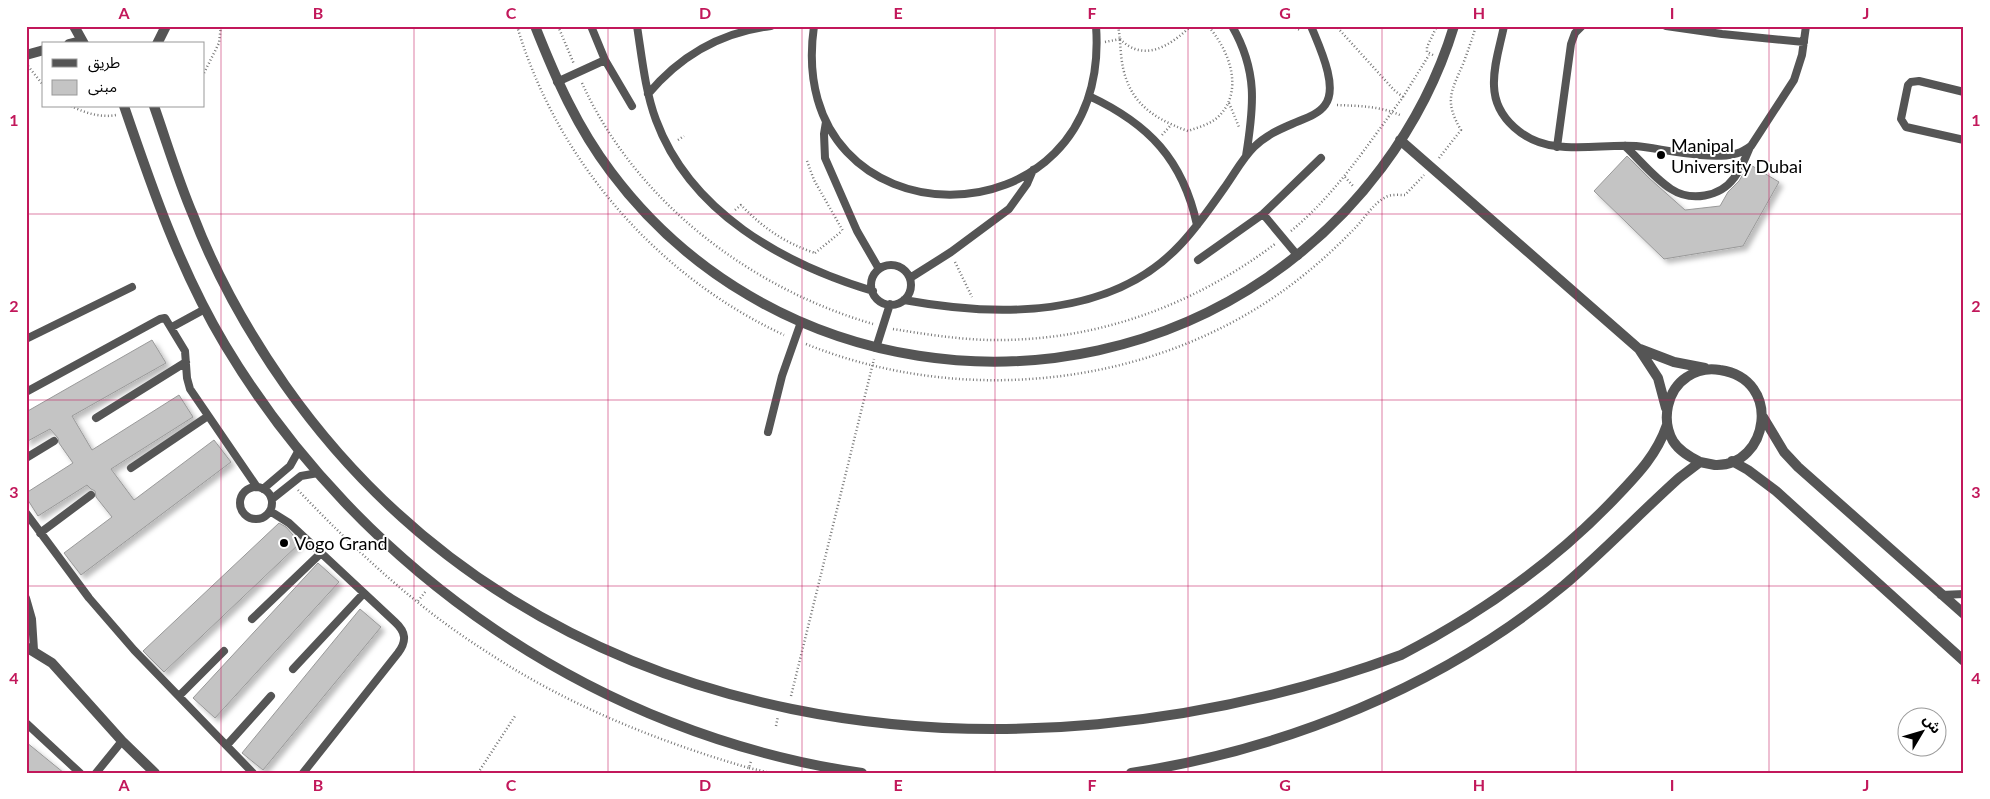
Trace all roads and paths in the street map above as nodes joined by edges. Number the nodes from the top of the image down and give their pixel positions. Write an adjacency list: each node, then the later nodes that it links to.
1 (74, 26): 25 (street)
2 (171, 26): 23 (street)
3 (221, 26): 33 (path)
4 (516, 26): 80 (path)
5 (536, 26): 34 (street)
6 (591, 26): 31 (lane)
7 (638, 26): 37 (lane)
8 (771, 26): 37 (lane)
9 (805, 26): 21 (lane)
10 (1096, 26): 27 (lane)
11 (1118, 26): 24 (path)
12 (1191, 26): 24 (path)
13 (1208, 26): 40 (path)
14 (1232, 26): 48 (lane)
15 (1312, 26): 41 (lane)
16 (1454, 26): 47 (street)
17 (1476, 26): 57 (path)
18 (1504, 26): 53 (lane)
19 (1666, 26): 26 (lane)
20 (1806, 26): 26 (lane)
21 (814, 27): 46 (lane)
22 (1580, 27): 53 (lane)
23 (162, 35)
24 (1120, 39): 27 (path); 40 (path)
25 (82, 42)
26 (1804, 42): 52 (lane)
27 (1097, 44): 38 (lane)
28 (42, 51): 30 (street)
29 (1430, 54): 39 (path)
30 (26, 55)
31 (605, 60): 34 (lane); 42 (lane)
32 (26, 63): 35 (path)
33 (205, 71)
34 (557, 82): 77 (street)
35 (42, 83)
36 (1964, 92): 50 (lane)
37 (648, 94): 60 (lane)
38 (1089, 96): 58 (lane); 62 (lane)
39 (1404, 97)
40 (1229, 103): 48 (path)
41 (1325, 105): 47 (path); 54 (lane)
42 (632, 106)
43 (77, 108): 45 (path)
44 (155, 108): 113 (street)
45 (125, 109): 75 (street)
46 (826, 122): 58 (lane); 61 (lane)
47 (1411, 122): 49 (street)
48 (1250, 133): 54 (lane)
49 (1400, 140): 57 (street); 66 (street)
50 (1964, 140)
51 (1625, 146): 52 (lane); 52 (lane); 53 (lane)
52 (1751, 146)
53 (1557, 147)
54 (1246, 156): 62 (lane)
55 (1321, 158): 59 (lane)
56 (807, 161): 63 (path)
57 (1431, 167): 82 (street); 84 (path)
58 (1034, 170): 64 (lane)
59 (1263, 214): 66 (lane); 67 (lane)
60 (726, 217): 65 (path); 68 (lane)
61 (853, 222): 63 (path); 69 (lane)
62 (1197, 225): 76 (lane)
63 (842, 231): 65 (path)
64 (951, 252): 70 (lane); 76 (path)
65 (815, 253): 68 (path)
66 (1298, 256): 81 (street)
67 (1198, 260)
68 (801, 264): 72 (lane)
69 (879, 269): 70 (lane); 72 (lane)
70 (910, 278): 73 (lane)
71 (132, 287): 79 (lane)
72 (873, 291): 74 (lane)
73 (904, 300): 74 (lane); 76 (lane)
74 (890, 304): 81 (lane)
75 (205, 309): 78 (lane); 94 (street)
76 (978, 310)
77 (800, 322): 80 (lane); 81 (street)
78 (172, 327): 83 (lane); 86 (lane)
79 (26, 339)
80 (794, 339): 84 (path); 92 (lane)
81 (876, 348): 84 (path)
82 (1639, 348): 85 (street); 87 (street)
83 (186, 362): 88 (lane); 90 (lane)
84 (872, 365): 121 (path)
85 (1711, 368): 87 (street); 89 (street)
86 (26, 392)
87 (1667, 412): 91 (street)
88 (208, 416): 98 (lane); 100 (lane)
89 (1762, 417): 97 (street); 109 (street)
90 (96, 418)
91 (1667, 425): 96 (street); 118 (street)
92 (768, 432)
93 (54, 440): 95 (lane)
94 (299, 450): 99 (street); 100 (lane)
95 (26, 458)
96 (1700, 462): 97 (street); 138 (street)
97 (1732, 462): 116 (street)
98 (131, 468)
99 (318, 473): 102 (lane); 137 (street)
100 (260, 488): 102 (lane); 103 (lane)
101 (91, 495): 105 (lane)
102 (272, 499): 103 (lane)
103 (270, 511): 106 (lane)
104 (26, 513): 105 (lane)
105 (40, 533): 119 (lane)
106 (321, 553): 107 (lane); 112 (lane)
107 (364, 592): 117 (lane); 134 (lane)
108 (1964, 594): 109 (lane)
109 (1942, 595): 111 (street)
110 (26, 598): 114 (lane)
111 (1964, 614)
112 (252, 619)
113 (539, 625)
114 (30, 648): 127 (street)
115 (224, 651): 119 (lane)
116 (1964, 661)
117 (293, 669)
118 (1335, 686)
119 (179, 696): 128 (lane)
120 (271, 696): 128 (lane)
121 (790, 700)
122 (780, 708): 125 (path)
123 (515, 716): 135 (path)
124 (29, 726): 126 (lane); 130 (lane)
125 (776, 726)
126 (26, 736)
127 (122, 741): 131 (lane); 132 (street)
128 (226, 745): 133 (lane)
129 (749, 768): 136 (path)
130 (80, 773)
131 (96, 773)
132 (155, 773)
133 (253, 773)
134 (303, 773)
135 (478, 773)
136 (771, 773)
137 (862, 773)
138 (1131, 773)

